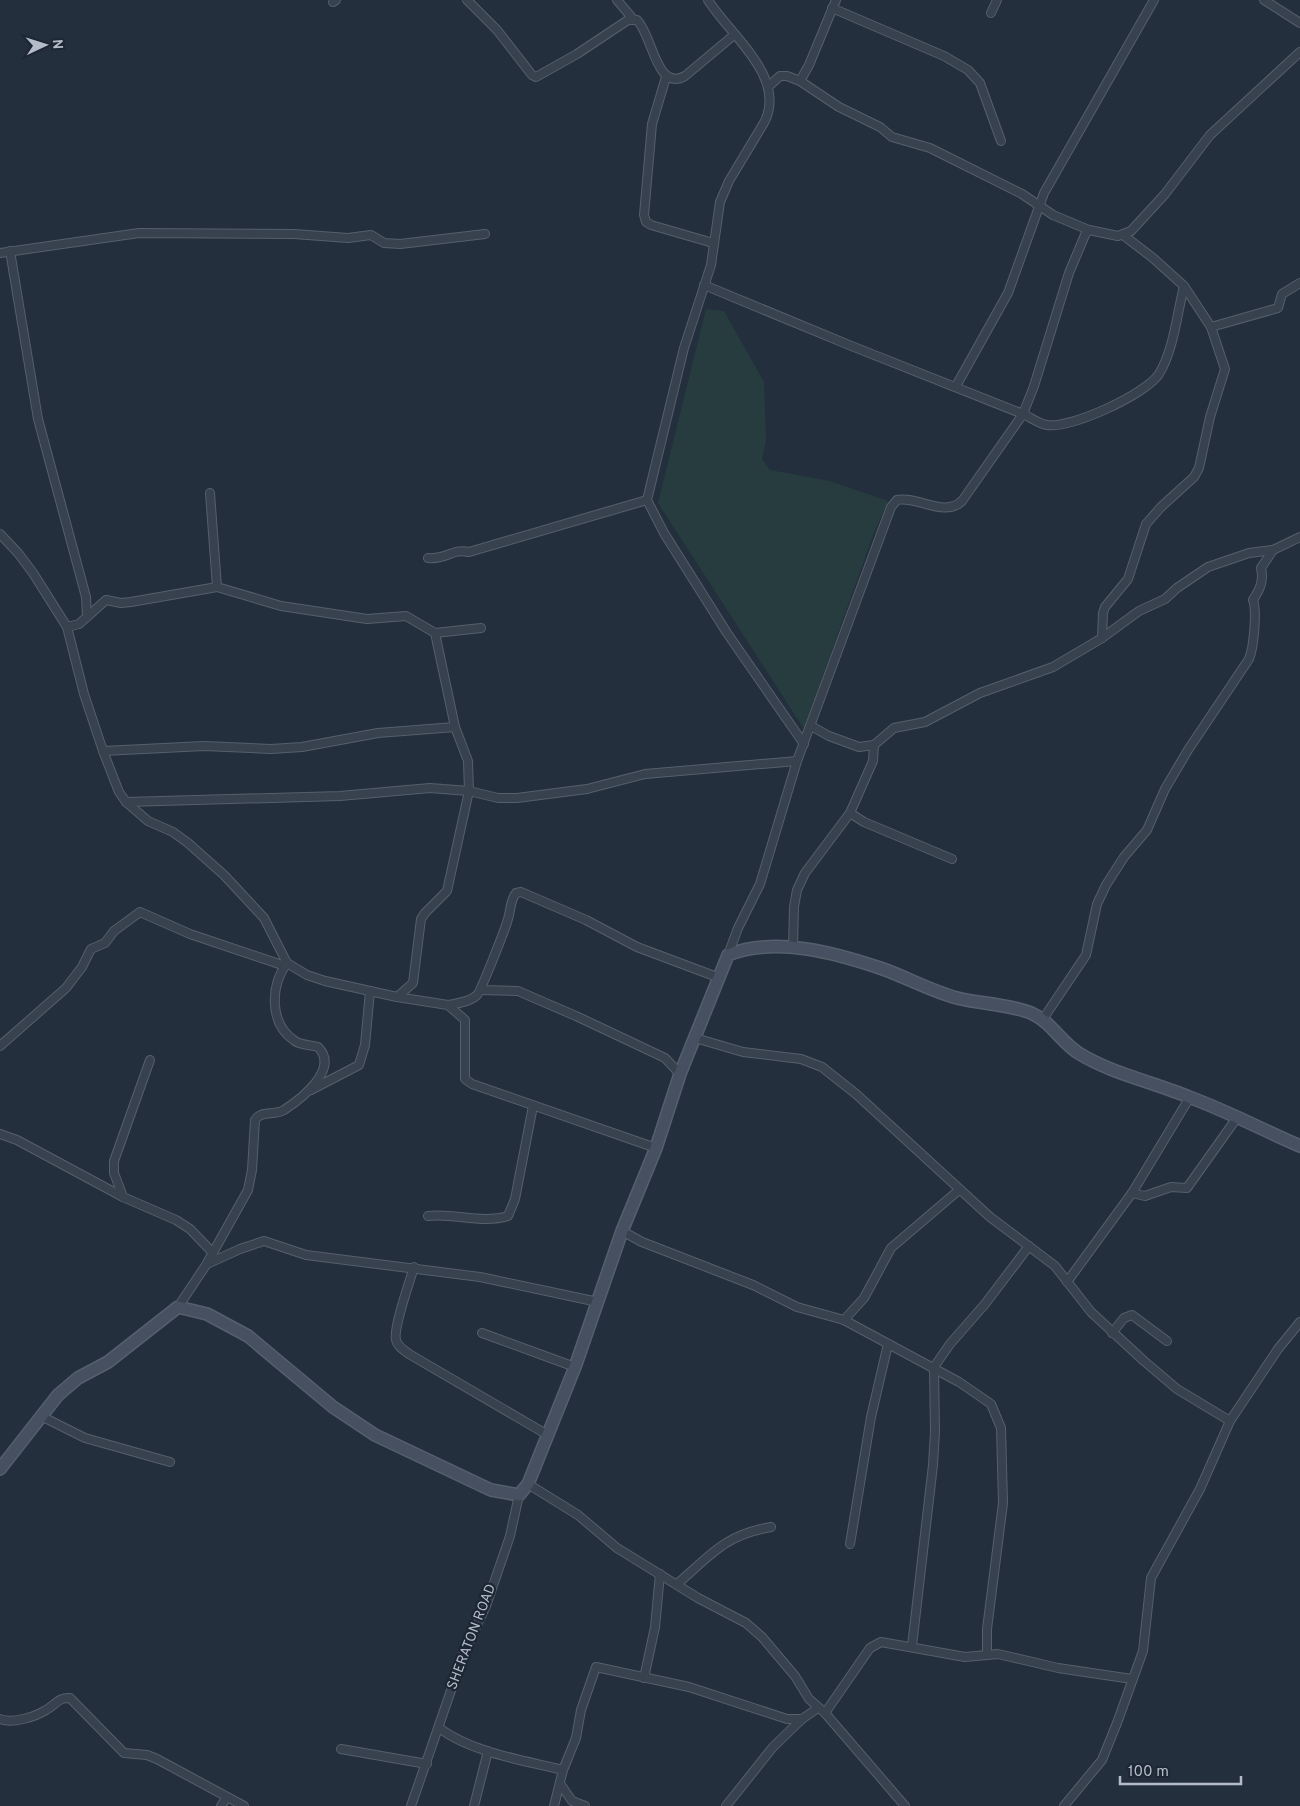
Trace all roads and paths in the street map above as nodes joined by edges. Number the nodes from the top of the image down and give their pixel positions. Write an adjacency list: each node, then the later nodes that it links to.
1 (467, 0): 9 (street)
2 (617, 0): 9 (street)
3 (708, 0): 11 (street)
4 (997, 0): 8 (street)
5 (1154, 0): 17 (street)
6 (1264, 0): 10 (street)
7 (834, 4): 14 (street); 16 (street)
8 (991, 13)
9 (633, 19): 13 (street)
10 (1300, 23)
11 (734, 35): 13 (street); 15 (street)
12 (1300, 52): 20 (street)
13 (666, 77): 21 (street)
14 (800, 81): 15 (street); 17 (street)
15 (769, 86): 21 (street)
16 (1001, 140)
17 (1038, 205): 18 (street); 28 (street)
18 (1089, 230): 20 (street); 29 (street)
19 (485, 234): 22 (street)
20 (1123, 235): 26 (street)
21 (713, 243): 25 (street)
22 (10, 251): 23 (street); 37 (street)
23 (0, 253)
24 (1300, 283): 27 (street)
25 (704, 285): 28 (street); 31 (street)
26 (1184, 286): 27 (street); 29 (street)
27 (1212, 327): 41 (street)
28 (956, 386): 29 (street)
29 (1023, 414): 42 (street)
30 (210, 494): 36 (street)
31 (647, 500): 35 (street); 44 (street)
32 (0, 534): 38 (street)
33 (1300, 537): 34 (street)
34 (1272, 550): 41 (street); 60 (street)
35 (428, 558)
36 (217, 587): 37 (street); 40 (street)
37 (87, 617): 38 (street)
38 (67, 627): 46 (street)
39 (481, 628): 40 (street)
40 (435, 632): 43 (street)
41 (1102, 638): 45 (street)
42 (811, 726): 44 (street); 45 (street)
43 (455, 727): 46 (street); 48 (street)
44 (804, 744): 47 (street)
45 (874, 744): 50 (street)
46 (103, 751): 49 (street)
47 (797, 761): 48 (street); 53 (street)
48 (469, 791): 49 (street); 58 (street)
49 (126, 802): 54 (street)
50 (850, 813): 51 (street); 52 (street)
51 (952, 859)
52 (792, 948): 53 (street); 60 (street)
53 (728, 955): 55 (street)
54 (286, 964): 57 (street); 62 (street); 65 (street)
55 (717, 978): 56 (street); 61 (street)
56 (481, 990): 59 (street); 64 (street)
57 (370, 991): 58 (street); 65 (street)
58 (397, 998): 59 (street)
59 (448, 1005): 67 (street)
60 (1043, 1019): 66 (street)
61 (695, 1038): 64 (street); 72 (street)
62 (0, 1046)
63 (150, 1060): 74 (street)
64 (680, 1074): 71 (street)
65 (309, 1091): 78 (street)
66 (1190, 1097): 68 (street); 73 (street)
67 (533, 1106): 71 (street); 75 (street)
68 (1236, 1119): 70 (street); 73 (street)
69 (0, 1134): 74 (street)
70 (1300, 1146)
71 (656, 1148): 76 (street)
72 (959, 1190): 77 (street); 84 (street)
73 (1132, 1192): 81 (street)
74 (124, 1197): 78 (street)
75 (428, 1216)
76 (622, 1231): 82 (street); 84 (street)
77 (1029, 1246): 81 (street); 91 (street)
78 (213, 1253): 79 (street)
79 (206, 1265): 80 (street); 83 (street)
80 (414, 1267): 82 (street); 94 (street)
81 (1067, 1282): 87 (street)
82 (598, 1302): 90 (street)
83 (178, 1307): 92 (street); 98 (street)
84 (844, 1320): 89 (street)
85 (1300, 1322): 93 (street)
86 (482, 1332): 90 (street)
87 (1112, 1333): 88 (street); 93 (street)
88 (1166, 1341)
89 (888, 1344): 91 (street); 100 (street)
90 (575, 1367): 94 (street)
91 (934, 1367): 103 (street); 104 (street)
92 (41, 1416): 95 (street); 96 (street)
93 (1230, 1421): 106 (street)
94 (546, 1434): 97 (street)
95 (170, 1462)
96 (0, 1469)
97 (528, 1484): 98 (street); 101 (street)
98 (519, 1495): 111 (street, SHERATON ROAD)
99 (771, 1527): 102 (street)
100 (850, 1544)
101 (660, 1574): 102 (street); 105 (street)
102 (676, 1584): 107 (street)
103 (912, 1646): 104 (street); 108 (street)
104 (987, 1654): 106 (street)
105 (644, 1678): 110 (street); 115 (street)
106 (1132, 1679): 126 (street)
107 (818, 1708): 108 (street); 110 (street)
108 (825, 1713): 125 (street)
109 (0, 1719): 117 (street)
110 (802, 1719): 124 (street)
111 (439, 1728): 113 (street); 114 (street, SHERATON ROAD)
112 (342, 1749): 114 (street)
113 (488, 1750): 115 (street); 121 (street)
114 (427, 1764): 120 (street, SHERATON ROAD)
115 (563, 1770): 116 (street)
116 (561, 1785): 122 (street); 123 (street)
117 (227, 1797): 118 (street); 119 (street)
118 (221, 1806)
119 (244, 1806)
120 (412, 1806)
121 (474, 1806)
122 (554, 1806)
123 (585, 1806)
124 (726, 1806)
125 (904, 1806)
126 (1064, 1806)

